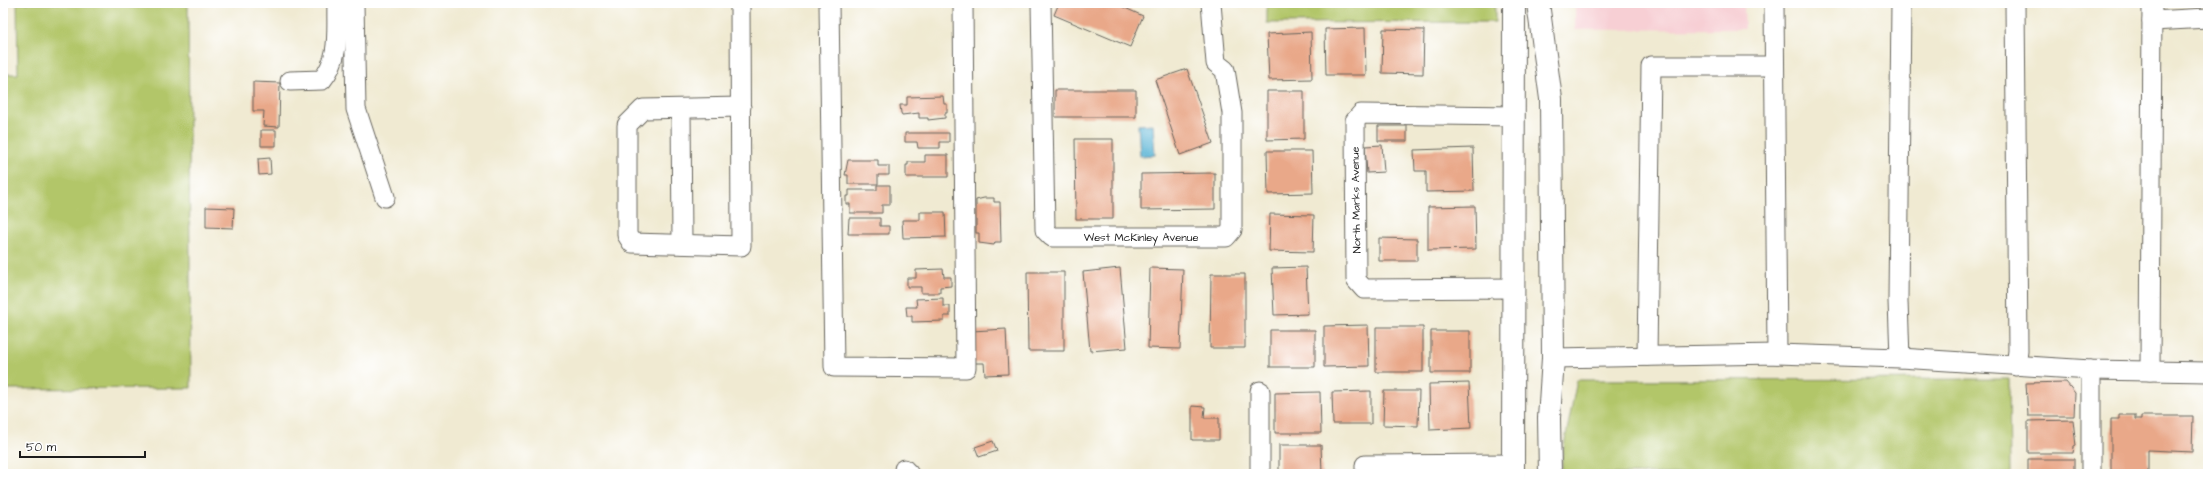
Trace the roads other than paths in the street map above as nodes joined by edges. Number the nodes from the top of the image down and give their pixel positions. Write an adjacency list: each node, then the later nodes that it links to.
1 (337, 3): 16 (street)
2 (354, 3): 20 (street)
3 (740, 3): 17 (street)
4 (828, 3): 5 (street)
5 (963, 3)
6 (1042, 3): 7 (street, West McKinley Avenue)
7 (1211, 3)
8 (1514, 3): 19 (main road)
9 (1538, 3): 25 (main road)
10 (1774, 3): 15 (street)
11 (1901, 3): 26 (street)
12 (2015, 3): 27 (street)
13 (2152, 12): 14 (street); 29 (street)
14 (2208, 18)
15 (1773, 66): 23 (street); 24 (street)
16 (290, 81)
17 (741, 107): 18 (street); 21 (street)
18 (681, 109): 21 (street); 21 (street)
19 (1514, 116): 22 (main road); 22 (street, North Marks Avenue)
20 (384, 197)
21 (682, 244)
22 (1514, 288): 32 (main road)
23 (1777, 354): 24 (street); 26 (street)
24 (1648, 356): 25 (street)
25 (1553, 358): 35 (main road)
26 (1900, 358): 27 (street)
27 (2016, 366): 28 (street)
28 (2091, 370): 29 (street); 36 (street)
29 (2150, 371): 30 (street)
30 (2208, 372)
31 (1260, 391): 33 (street)
32 (1513, 469): 34 (street)
33 (1260, 474)
34 (1365, 474)
35 (1550, 474)
36 (2090, 474)

